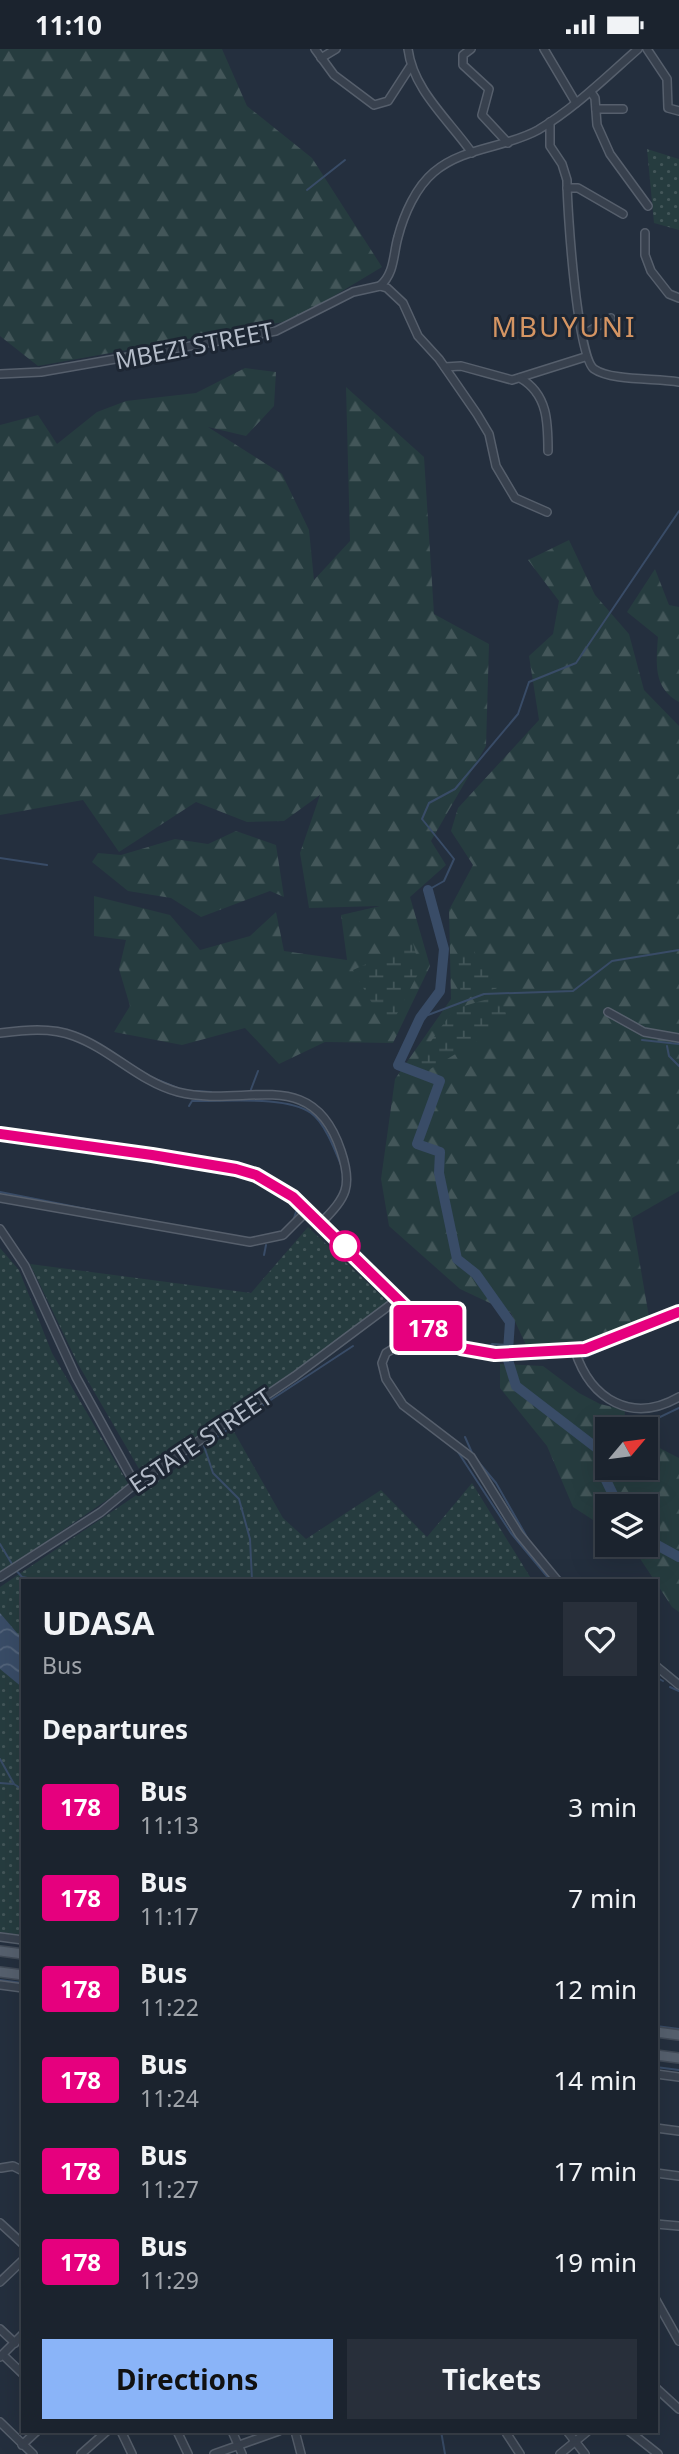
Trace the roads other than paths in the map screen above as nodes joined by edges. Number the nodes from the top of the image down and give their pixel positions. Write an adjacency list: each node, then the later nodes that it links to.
1 (315, 49): 8 (street)
2 (336, 49): 8 (street)
3 (408, 49): 9 (street)
4 (471, 49): 16 (street)
5 (544, 49): 11 (street)
6 (638, 49): 10 (street)
7 (647, 49): 14 (street)
8 (321, 58): 9 (street)
9 (410, 67): 17 (street)
10 (591, 92): 11 (street); 12 (street)
11 (576, 103): 15 (street)
12 (596, 109): 13 (street); 19 (street)
13 (623, 109)
14 (679, 111)
15 (550, 122): 16 (street); 18 (street)
16 (508, 143): 17 (street)
17 (472, 153): 22 (street)
18 (567, 188): 20 (street); 25 (street)
19 (648, 206)
20 (623, 214)
21 (645, 233): 23 (street)
22 (380, 286): 27 (street); 28 (street, MBEZI STREET)
23 (679, 298)
24 (611, 318): 25 (street)
25 (583, 335): 26 (street)
26 (585, 357): 29 (street); 30 (street)
27 (445, 367): 29 (street); 32 (street)
28 (0, 374)
29 (520, 378): 31 (street)
30 (679, 382)
31 (548, 451)
32 (547, 512)
33 (608, 1012): 35 (street)
34 (0, 1033): 39 (street)
35 (679, 1038)
36 (0, 1134): 38 (street)
37 (0, 1198): 38 (street)
38 (308, 1210): 39 (street)
39 (322, 1222): 41 (street)
40 (0, 1230): 46 (street)
41 (398, 1299): 43 (street); 46 (street, ESTATE STREET)
42 (679, 1313): 44 (street)
43 (427, 1328): 44 (street); 48 (street)
44 (575, 1351): 45 (street)
45 (679, 1397)
46 (135, 1484): 47 (street, ESTATE STREET)
47 (0, 1577)
48 (557, 1579)
49 (658, 1668): 50 (street)
50 (679, 1685)
51 (0, 1937): 52 (street)
52 (21, 1940)
53 (0, 1951): 54 (main road)
54 (21, 1954)
55 (0, 1972): 56 (main road)
56 (21, 1975)
57 (0, 1985): 58 (street)
58 (21, 1988)
59 (658, 2031): 60 (main road)
60 (679, 2033)
61 (658, 2055): 62 (main road)
62 (679, 2058)
63 (658, 2074): 64 (street)
64 (679, 2077)
65 (658, 2128): 66 (street)
66 (679, 2131)
67 (1, 2168): 68 (street)
68 (21, 2170)
69 (658, 2173): 70 (street)
70 (679, 2176)
71 (0, 2223): 74 (street)
72 (658, 2224): 73 (street)
73 (679, 2226)
74 (21, 2241)
75 (21, 2262): 76 (street)
76 (0, 2282)
77 (658, 2303): 80 (street)
78 (0, 2329): 81 (street)
79 (21, 2336): 81 (street)
80 (679, 2340)
81 (15, 2343): 82 (street)
82 (1, 2356): 83 (street)
83 (21, 2372)
84 (658, 2390): 85 (street)
85 (679, 2409)
86 (0, 2422): 99 (street)
87 (35, 2433): 99 (street)
88 (105, 2433): 102 (street)
89 (122, 2433): 103 (street)
90 (180, 2433): 104 (street)
91 (233, 2433): 100 (street)
92 (273, 2433): 100 (street)
93 (296, 2433): 107 (street)
94 (506, 2433): 108 (street)
95 (569, 2433): 98 (street)
96 (585, 2433): 98 (street)
97 (632, 2433): 111 (street)
98 (575, 2441): 109 (street); 110 (street)
99 (22, 2445): 101 (street)
100 (239, 2445): 105 (street); 106 (street)
101 (33, 2454)
102 (81, 2454)
103 (132, 2454)
104 (188, 2454)
105 (214, 2454)
106 (242, 2454)
107 (301, 2454)
108 (520, 2454)
109 (560, 2454)
110 (585, 2454)
111 (658, 2454)

